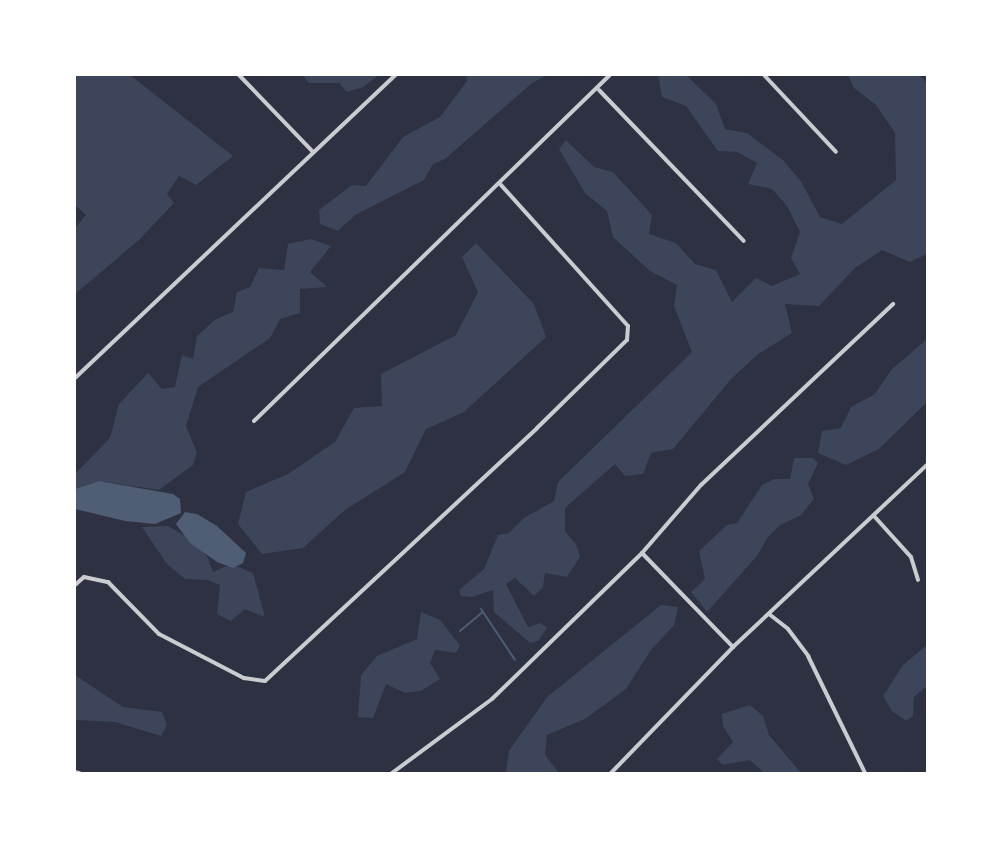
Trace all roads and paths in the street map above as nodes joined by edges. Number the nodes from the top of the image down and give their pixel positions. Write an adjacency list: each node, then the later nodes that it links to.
1 (239, 75): 6 (street)
2 (395, 75): 6 (street)
3 (610, 75): 5 (street)
4 (764, 75): 7 (street)
5 (599, 90): 8 (street); 9 (street)
6 (313, 152): 11 (street)
7 (836, 152)
8 (501, 185): 12 (street); 17 (street)
9 (744, 241)
10 (892, 304): 15 (street)
11 (75, 378)
12 (254, 421)
13 (927, 465): 14 (street)
14 (874, 516): 16 (street); 18 (street)
15 (642, 553): 19 (street); 22 (street)
16 (918, 580)
17 (75, 585)
18 (769, 614): 19 (street); 24 (street)
19 (733, 647): 23 (street)
20 (75, 771): 21 (street)
21 (79, 773)
22 (392, 773)
23 (611, 773)
24 (865, 773)

